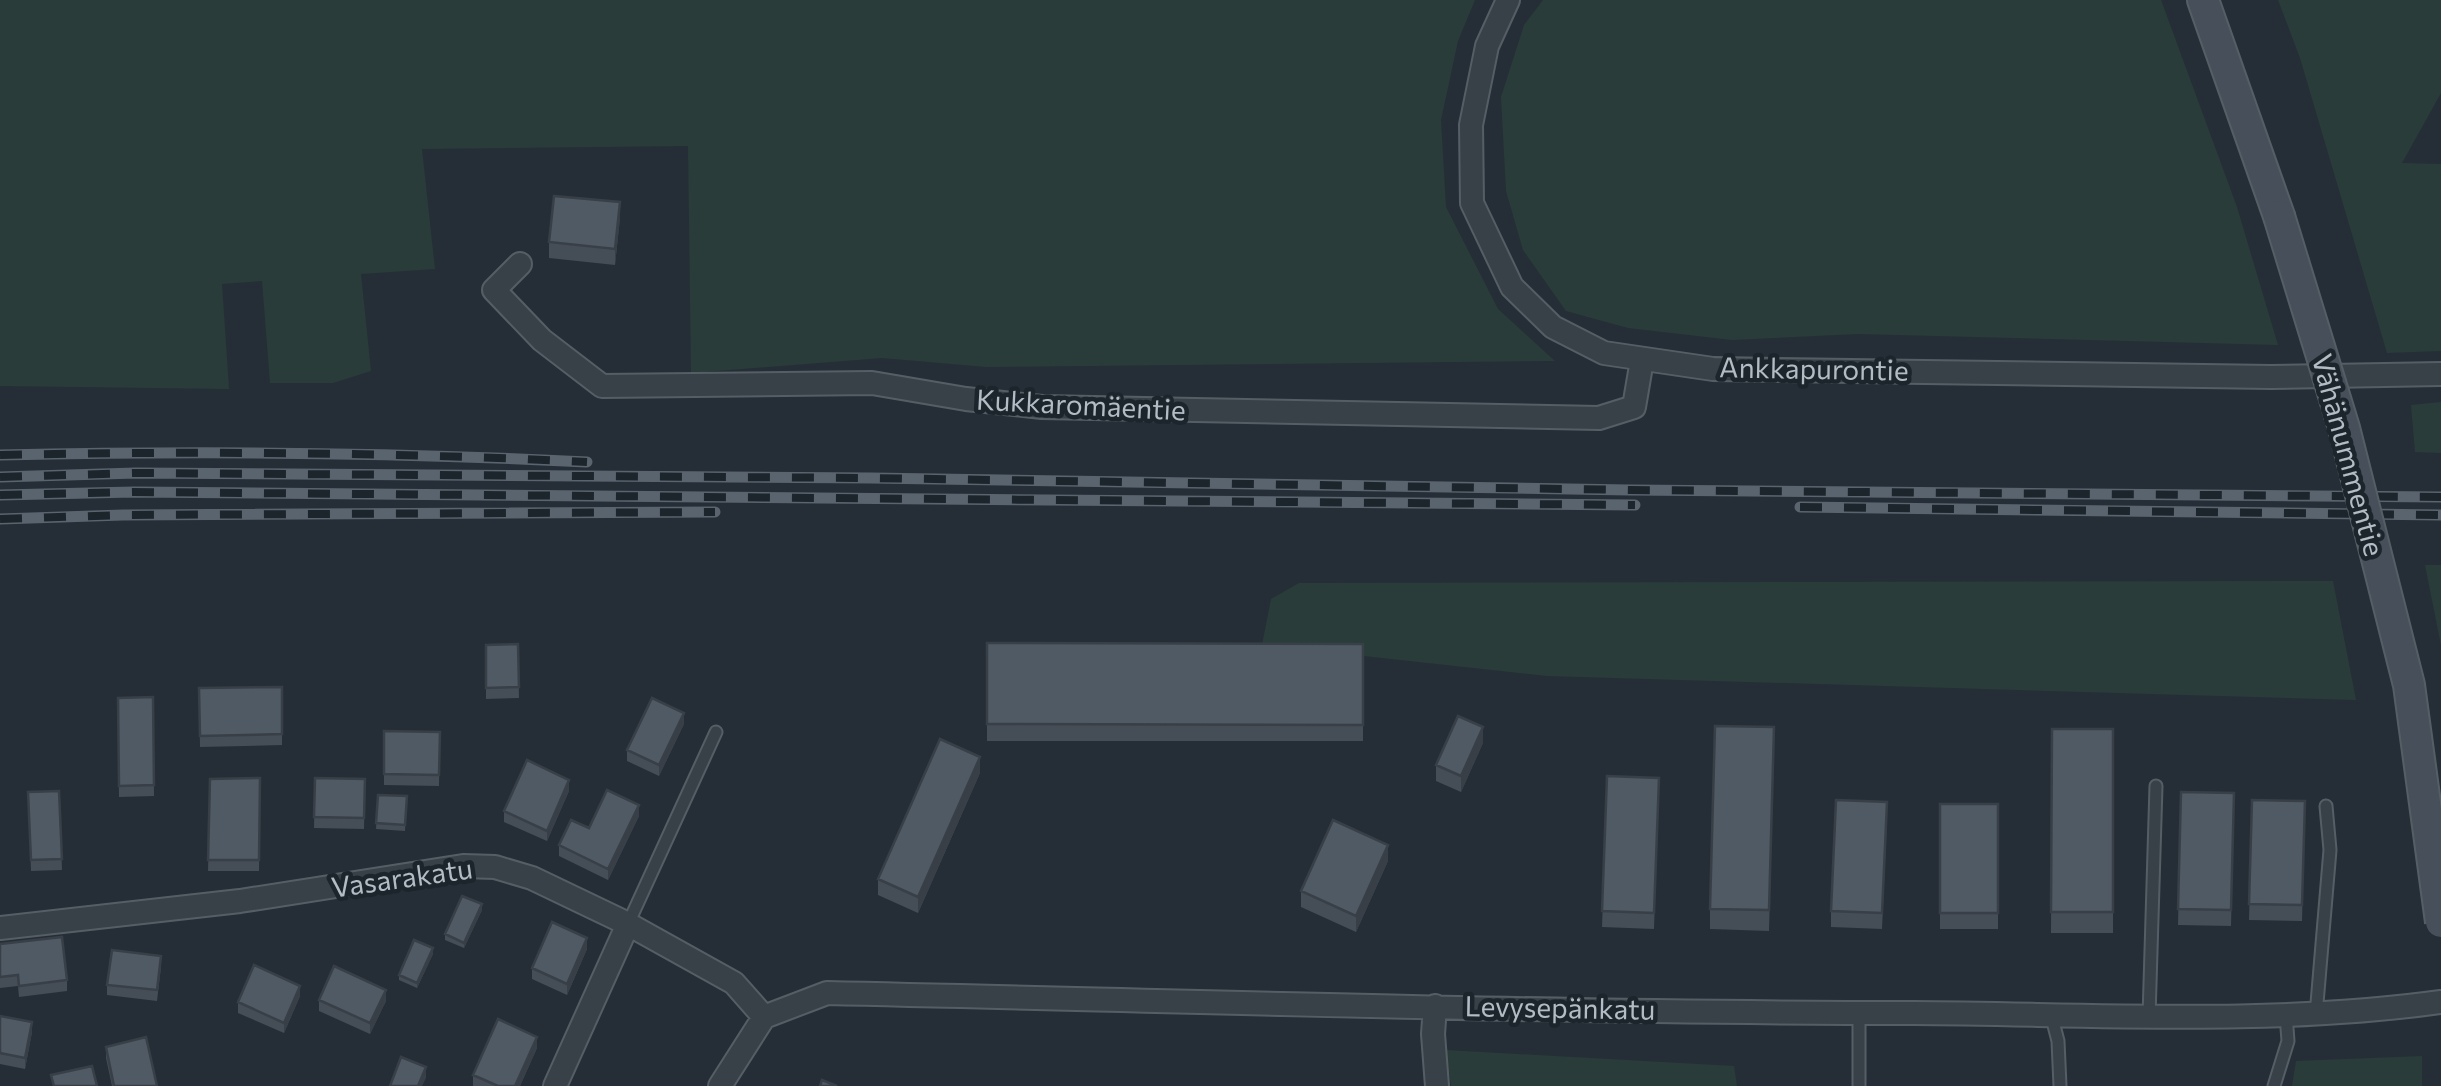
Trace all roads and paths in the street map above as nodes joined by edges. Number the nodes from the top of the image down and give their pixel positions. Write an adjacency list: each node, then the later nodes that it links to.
1 (1508, 0): 4 (street, Ankkapurontie)
2 (2203, 0): 9 (main road, Vähänummentie, bridge)
3 (520, 264): 4 (street, Kukkaromäentie)
4 (1642, 360): 5 (street, Ankkapurontie)
5 (2441, 374)
6 (716, 732): 10 (lane)
7 (2156, 786): 19 (lane)
8 (2326, 806): 17 (lane)
9 (2441, 922)
10 (628, 924): 11 (street, Vasarakatu); 18 (street, Vasarakatu); 20 (street)
11 (0, 928)
12 (2441, 1002): 17 (street, Levysepänkatu)
13 (1435, 1006): 14 (street, Levysepänkatu); 18 (street, Levysepänkatu); 22 (street)
14 (1860, 1013): 15 (street, Levysepänkatu); 23 (lane)
15 (2051, 1014): 19 (street, Levysepänkatu); 24 (lane)
16 (2286, 1015): 17 (street, Levysepänkatu); 19 (street, Levysepänkatu); 25 (lane)
17 (2316, 1015)
18 (764, 1016): 21 (street)
19 (2149, 1017)
20 (555, 1086)
21 (720, 1086)
22 (1437, 1086)
23 (1859, 1086)
24 (2060, 1086)
25 (2274, 1086)

